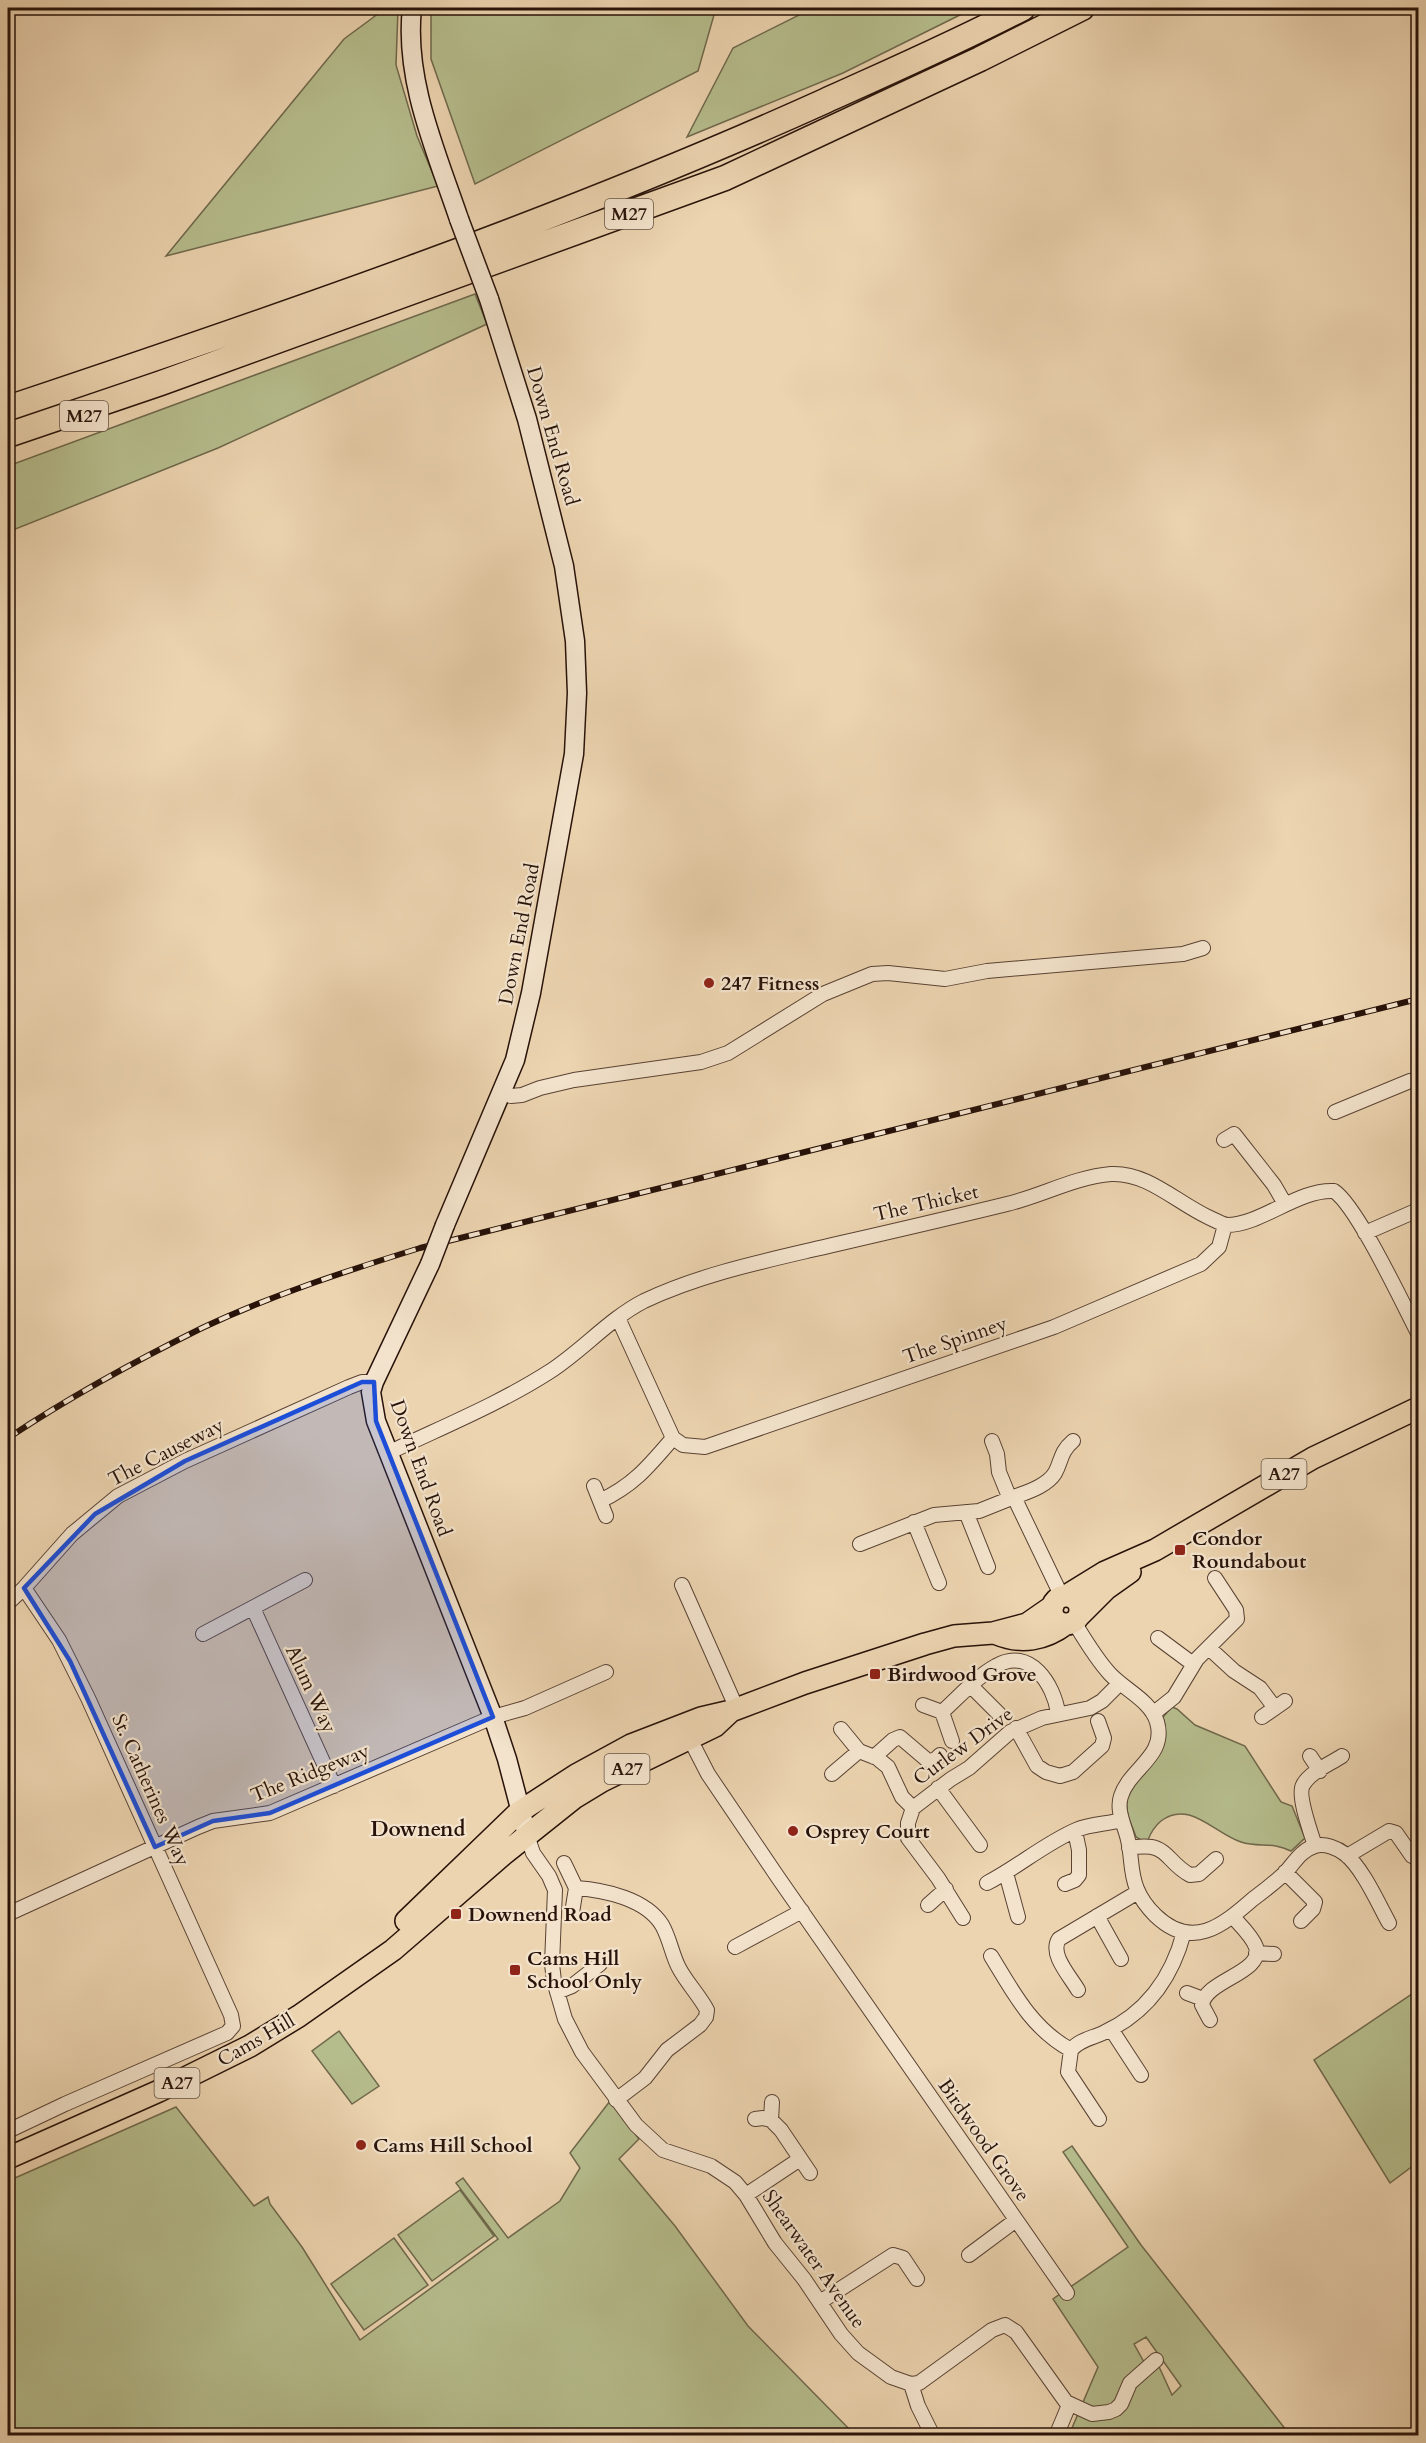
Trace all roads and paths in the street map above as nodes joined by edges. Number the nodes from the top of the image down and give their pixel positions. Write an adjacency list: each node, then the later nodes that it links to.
1 (412, 8): 12 (street, Down End Road, bridge)
2 (1023, 8): 4 (highway, M27)
3 (1082, 8): 5 (highway, M27)
4 (495, 237): 6 (highway, M27); 7 (highway, M27)
5 (161, 383): 8 (highway, M27); 9 (highway, M27)
6 (8, 394)
7 (8, 408)
8 (8, 435)
9 (8, 449)
10 (1203, 948): 12 (street)
11 (1419, 1080): 13 (street)
12 (502, 1093): 21 (street, Down End Road, bridge)
13 (1335, 1112)
14 (1226, 1122): 15 (street)
15 (1285, 1204): 17 (street); 18 (street)
16 (1419, 1210): 18 (street)
17 (1226, 1225): 19 (street, The Thicket); 23 (street, The Spinney)
18 (1365, 1233): 20 (street)
19 (618, 1318): 23 (street); 26 (street, The Thicket)
20 (1419, 1333)
21 (374, 1382): 26 (street, Down End Road); 40 (street, The Causeway)
22 (1419, 1408): 34 (main road, A27)
23 (672, 1438): 29 (street)
24 (992, 1441): 28 (street)
25 (1073, 1441): 28 (street)
26 (388, 1453): 59 (street, Down End Road)
27 (594, 1486): 29 (street)
28 (1012, 1498): 30 (street); 41 (street)
29 (600, 1501): 31 (street)
30 (966, 1512): 32 (street); 35 (street)
31 (606, 1516)
32 (914, 1522): 33 (street); 38 (street)
33 (860, 1544)
34 (1155, 1550): 41 (main road, A27); 44 (main road, A27)
35 (988, 1567)
36 (1215, 1578): 48 (street)
37 (304, 1580): 43 (street)
38 (939, 1583)
39 (682, 1585): 54 (street)
40 (24, 1588): 42 (street, The Causeway); 82 (street, St. Catherines Way)
41 (1060, 1599): 44 (main road); 45 (main road, A27)
42 (8, 1603)
43 (253, 1608): 46 (street); 73 (street, Alum Way)
44 (1073, 1621): 45 (main road, A27); 51 (street)
45 (993, 1633): 54 (main road, A27)
46 (203, 1634)
47 (1158, 1638): 49 (street)
48 (1209, 1648): 49 (street); 60 (street)
49 (1193, 1665): 57 (street)
50 (606, 1672): 59 (street, The Ridgeway)
51 (1120, 1683): 56 (street, Curlew Drive); 57 (street)
52 (971, 1686): 55 (street); 56 (street); 58 (street)
53 (923, 1705): 55 (street)
54 (734, 1710): 64 (main road, A27); 76 (main road, A27)
55 (942, 1712): 65 (street)
56 (1058, 1713): 62 (street, Curlew Drive)
57 (1154, 1713): 77 (street)
58 (999, 1714)
59 (493, 1717): 73 (street, The Ridgeway); 76 (street, Down End Road)
60 (1262, 1717)
61 (1098, 1721): 62 (street)
62 (1016, 1728): 74 (street, Curlew Drive)
63 (841, 1729): 66 (street)
64 (690, 1739): 79 (main road, A27); 98 (street, Birdwood Grove)
65 (952, 1741)
66 (859, 1751): 70 (street); 72 (street)
67 (940, 1755): 70 (street)
68 (1310, 1756): 71 (street)
69 (1342, 1756): 71 (street)
70 (874, 1757): 75 (street)
71 (1320, 1771): 81 (street)
72 (832, 1774)
73 (334, 1786): 82 (street, The Ridgeway)
74 (938, 1788): 75 (street, Curlew Drive); 80 (street)
75 (913, 1808): 94 (street, Curlew Drive)
76 (519, 1812): 79 (street, Down End Road); 115 (main road, Cams Hill / A27)
77 (1122, 1820): 78 (street); 83 (street)
78 (1075, 1831): 89 (street); 92 (street)
79 (527, 1834): 115 (main road, Cams Hill / A27); 116 (street, Shearwater Avenue)
80 (980, 1845)
81 (1314, 1846): 84 (street); 88 (street)
82 (155, 1847): 100 (street, The Ridgeway); 119 (street, St. Catherines Way)
83 (1129, 1848): 86 (street); 95 (street)
84 (1347, 1856): 85 (street); 106 (street)
85 (1419, 1856)
86 (1216, 1858)
87 (564, 1863): 93 (street)
88 (1285, 1872): 103 (street); 105 (street)
89 (1006, 1873): 91 (street); 102 (street)
90 (626, 1883): 96 (street)
91 (987, 1883)
92 (1065, 1884)
93 (576, 1888): 96 (street); 99 (street)
94 (946, 1889): 97 (street); 104 (street, Curlew Drive)
95 (1138, 1892): 101 (street); 107 (street)
96 (622, 1897): 124 (street)
97 (928, 1905)
98 (802, 1911): 108 (street); 134 (street, Birdwood Grove)
99 (572, 1913)
100 (8, 1914)
101 (1097, 1916): 112 (street); 114 (street)
102 (1018, 1917)
103 (1233, 1917): 107 (street); 109 (street)
104 (963, 1918)
105 (1301, 1922)
106 (1389, 1923)
107 (1184, 1932): 121 (street)
108 (735, 1947)
109 (1256, 1953): 110 (street); 118 (street)
110 (1274, 1954)
111 (991, 1956): 122 (street)
112 (1121, 1959)
113 (600, 1964): 116 (street)
114 (1072, 1988)
115 (337, 1989): 130 (main road, Cams Hill / A27)
116 (557, 1992): 124 (street, Shearwater Avenue)
117 (1187, 1993): 118 (street)
118 (1203, 1999): 120 (street)
119 (231, 2015): 129 (street, Cams Hill)
120 (1210, 2020)
121 (1111, 2029): 122 (street); 123 (street)
122 (1071, 2049): 127 (street)
123 (1141, 2075)
124 (616, 2100): 133 (street, Shearwater Avenue)
125 (772, 2102): 128 (street)
126 (755, 2119): 128 (street)
127 (1100, 2119)
128 (771, 2120): 131 (street)
129 (8, 2131)
130 (8, 2158)
131 (800, 2159): 132 (street); 133 (street)
132 (810, 2173)
133 (746, 2195): 138 (street, Shearwater Avenue)
134 (1016, 2220): 135 (street); 137 (street, Birdwood Grove)
135 (969, 2255)
136 (917, 2279): 138 (street)
137 (1067, 2293)
138 (820, 2302): 140 (street, Shearwater Avenue)
139 (1156, 2360): 141 (street)
140 (911, 2384): 141 (street); 143 (street)
141 (1069, 2405): 142 (street)
142 (1058, 2430)
143 (933, 2436)

